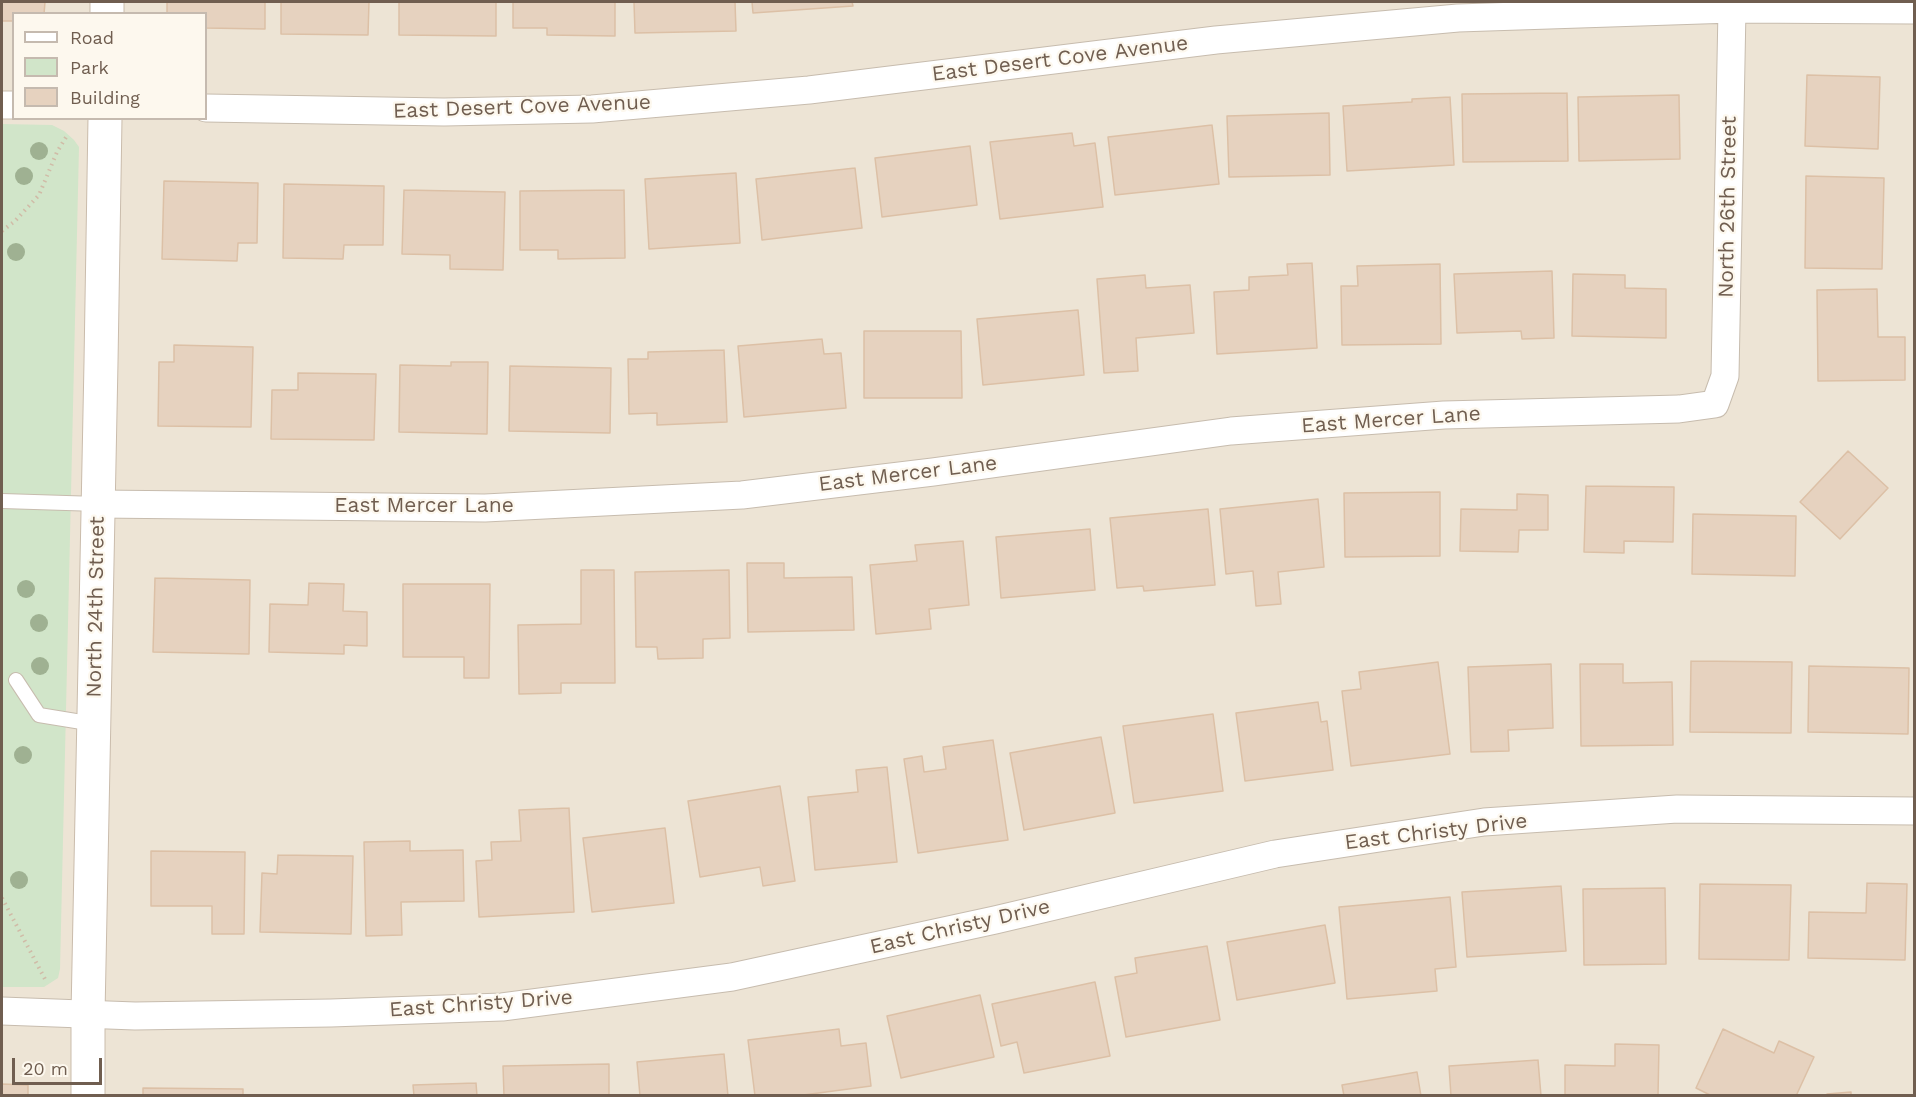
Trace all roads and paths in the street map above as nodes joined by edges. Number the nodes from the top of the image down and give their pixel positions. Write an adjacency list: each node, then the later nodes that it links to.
1 (1732, 9): 2 (street, East Desert Cove Avenue); 3 (street, East Desert Cove Avenue); 7 (street, North 26th Street)
2 (1914, 9)
3 (207, 108)
4 (105, 120): 9 (street, North 24th Street)
5 (68, 134): 6 (path)
6 (2, 231)
7 (1716, 404): 9 (street, East Mercer Lane)
8 (2, 501): 9 (lane)
9 (98, 504): 11 (street, North 24th Street)
10 (16, 680): 11 (lane)
11 (94, 724): 16 (street, North 24th Street)
12 (1914, 810): 16 (street, East Christy Drive)
13 (2, 898): 14 (path)
14 (46, 981)
15 (2, 1011): 16 (street, East Christy Drive)
16 (88, 1014): 17 (street, North 24th Street)
17 (88, 1095)

